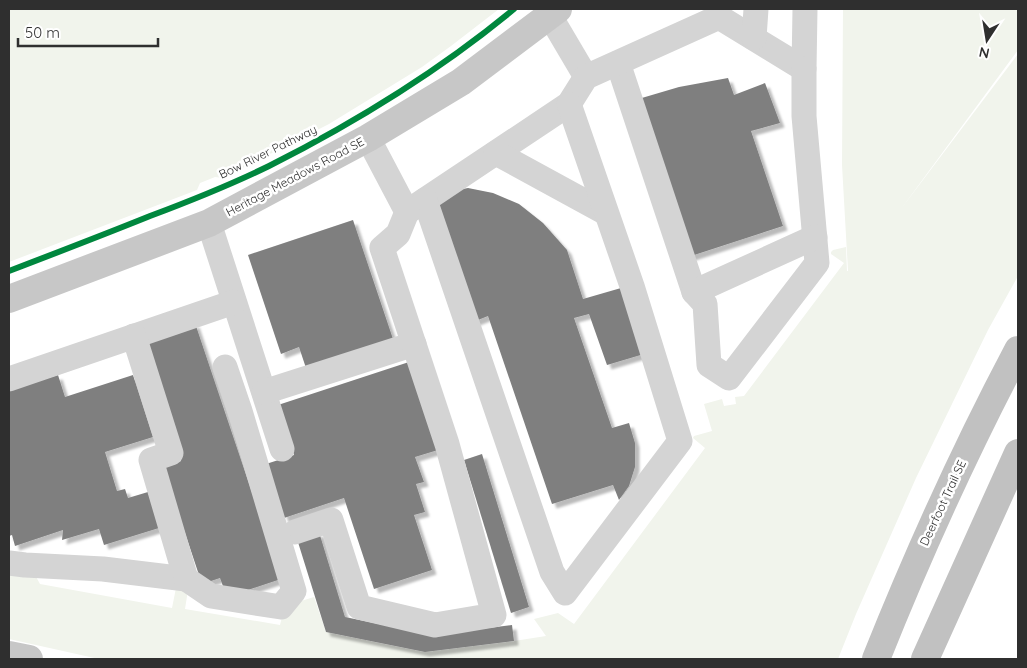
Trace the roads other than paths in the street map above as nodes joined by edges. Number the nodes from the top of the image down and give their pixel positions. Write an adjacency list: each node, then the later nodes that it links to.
1 (756, 9): 5 (lane)
2 (805, 9): 7 (lane)
3 (554, 12): 8 (lane); 10 (main road, Heritage Meadows Road SE)
4 (718, 13): 5 (lane); 6 (lane)
5 (754, 38): 7 (lane)
6 (618, 63): 8 (lane); 16 (lane)
7 (804, 69): 15 (lane)
8 (586, 78): 9 (lane)
9 (569, 104): 11 (lane); 13 (lane)
10 (368, 138): 12 (lane); 14 (main road, Heritage Meadows Road SE)
11 (496, 153): 12 (lane); 13 (lane)
12 (416, 206): 13 (lane); 20 (lane)
13 (606, 213)
14 (209, 223): 17 (main road, Heritage Meadows Road SE); 18 (lane)
15 (815, 237): 16 (lane); 16 (lane)
16 (694, 292)
17 (9, 299)
18 (234, 302): 19 (lane); 24 (lane)
19 (134, 336): 23 (lane); 29 (lane)
20 (414, 344): 24 (lane); 27 (lane)
21 (1018, 350): 32 (highway, Deerfoot Trail SE)
22 (225, 367): 29 (lane)
23 (9, 380)
24 (264, 392): 25 (lane)
25 (282, 449)
26 (1018, 453): 33 (highway)
27 (296, 532)
28 (9, 562): 29 (lane)
29 (186, 579)
30 (9, 655): 31 (main road)
31 (29, 659)
32 (876, 659)
33 (925, 659)

